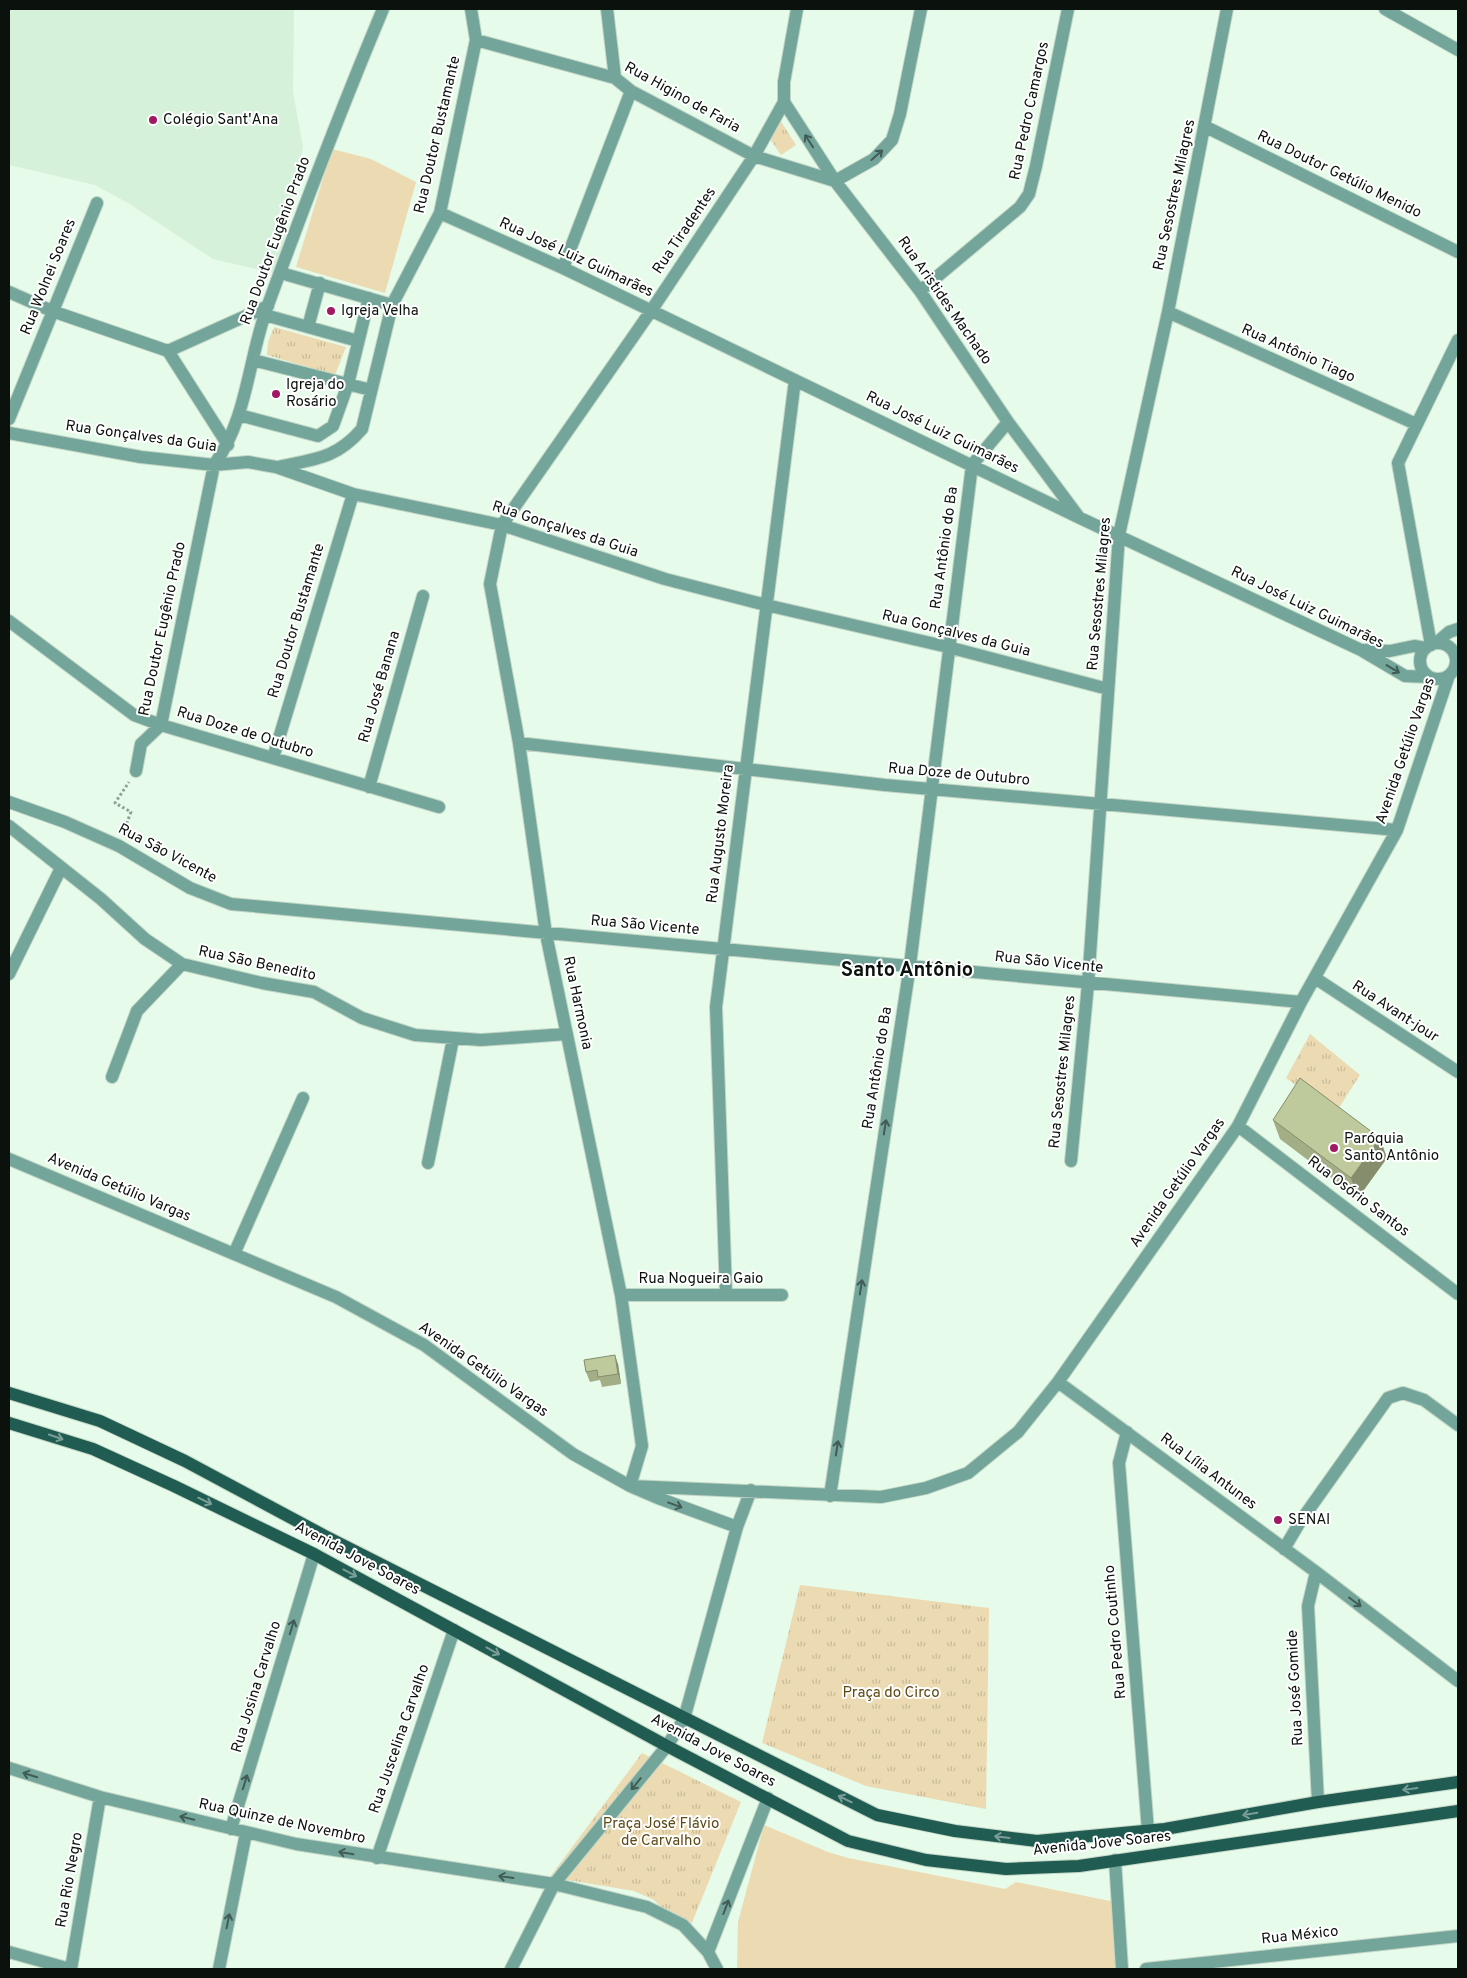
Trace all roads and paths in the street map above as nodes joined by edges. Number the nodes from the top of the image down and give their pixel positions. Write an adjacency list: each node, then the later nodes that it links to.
1 (383, 9): 23 (street, Rua Doutor Eugênio Prado)
2 (471, 9): 11 (street, Rua Doutor Bustamante)
3 (607, 9): 13 (street)
4 (787, 9): 10 (street)
5 (796, 9): 10 (street, Rua Tiradentes)
6 (921, 9): 18 (street, one-way to 6)
7 (1068, 9): 25 (street, Rua Pedro Camargos)
8 (1228, 9): 16 (street, Rua Sesostres Milagres)
9 (1385, 9): 12 (street)
10 (794, 25): 15 (street, Rua Tiradentes)
11 (476, 40): 13 (street, Rua Higino de Faria); 20 (street, Rua Doutor Bustamante)
12 (1458, 50)
13 (614, 78): 14 (street, Rua Higino de Faria)
14 (631, 91): 17 (street, Rua Higino de Faria); 22 (street)
15 (784, 102): 17 (street, Rua Tiradentes); 18 (street, Rua Aristides Machado, one-way to 15)
16 (1206, 127): 21 (street, Rua Doutor Getúlio Menido); 32 (street, Rua Sesostres Milagres)
17 (754, 156): 18 (street, Rua Higino de Faria); 31 (street, Rua Tiradentes)
18 (835, 181): 25 (street, Rua Aristides Machado)
19 (97, 203): 30 (street, Rua Wolnei Soares)
20 (440, 213): 22 (street, Rua José Luiz Guimarães); 28 (street, Rua Doutor Bustamante)
21 (1458, 252)
22 (564, 268): 31 (street, Rua José Luiz Guimarães)
23 (280, 273): 24 (street); 29 (street, Rua Doutor Eugênio Prado)
24 (320, 283): 27 (street); 33 (street)
25 (920, 291): 43 (street, Rua Aristides Machado)
26 (9, 292): 30 (street)
27 (369, 298): 28 (street); 35 (street)
28 (392, 305): 40 (street, Rua Doutor Bustamante)
29 (266, 310): 33 (street); 36 (street); 37 (street, Rua Doutor Eugênio Prado)
30 (52, 311): 36 (street); 42 (street, Rua Wolnei Soares)
31 (651, 311): 38 (street, Rua José Luiz Guimarães); 52 (street, Rua Tiradentes)
32 (1168, 312): 44 (street, Rua Antônio Tiago); 53 (street, Rua Sesostres Milagres)
33 (308, 327): 35 (street)
34 (1458, 340): 44 (street)
35 (358, 341): 39 (street)
36 (168, 351): 46 (street)
37 (253, 360): 39 (street); 41 (street, Rua Doutor Eugênio Prado)
38 (795, 380): 48 (street, Rua José Luiz Guimarães); 55 (street, Rua Augusto Moreira)
39 (348, 384): 40 (street); 41 (street)
40 (372, 390): 49 (street, Rua Doutor Bustamante)
41 (239, 415): 46 (street, Rua Doutor Eugênio Prado)
42 (9, 419)
43 (1008, 422): 48 (street); 51 (street, Rua Aristides Machado)
44 (1416, 424): 58 (street)
45 (9, 434): 47 (street, Rua Gonçalves da Guia)
46 (228, 445): 47 (street, Rua Doutor Eugênio Prado)
47 (214, 465): 49 (street, Rua Gonçalves da Guia); 65 (street, Rua Doutor Eugênio Prado)
48 (972, 465): 51 (street, Rua José Luiz Guimarães); 59 (street, Rua Antônio do Ba)
49 (276, 467): 50 (street, Rua Gonçalves da Guia)
50 (353, 494): 52 (street, Rua Gonçalves da Guia); 67 (street, Rua Doutor Bustamante)
51 (1080, 518): 53 (street, Rua José Luiz Guimarães)
52 (502, 525): 55 (street, Rua Gonçalves da Guia); 66 (street, Rua Harmonia)
53 (1118, 535): 60 (street, Rua José Luiz Guimarães); 64 (street, Rua Sesostres Milagres)
54 (423, 596): 70 (street, Rua José Banana)
55 (766, 605): 59 (street, Rua Gonçalves da Guia); 68 (street, Rua Augusto Moreira)
56 (9, 621): 65 (street, Rua Doze de Outubro)
57 (1458, 629): 58 (street)
58 (1431, 645): 60 (street); 61 (street); 63 (street)
59 (948, 647): 64 (street, Rua Gonçalves da Guia); 71 (street, Rua Antônio do Ba)
60 (1360, 650): 63 (street, Rua José Luiz Guimarães, one-way to 63)
61 (1457, 659): 62 (street)
62 (1449, 675): 63 (street); 76 (street, Avenida Getúlio Vargas)
63 (1429, 677)
64 (1108, 690): 73 (street, Rua Sesostres Milagres)
65 (161, 725): 67 (street, Rua Doze de Outubro); 69 (street, Rua Doutor Eugênio Prado)
66 (519, 743): 68 (street, Rua Doze de Outubro); 79 (street, Rua Harmonia)
67 (273, 758): 70 (street, Rua Doze de Outubro)
68 (745, 770): 71 (street, Rua Doze de Outubro); 80 (street, Rua Augusto Moreira)
69 (136, 771): 77 (path)
70 (369, 787): 74 (street, Rua Doze de Outubro)
71 (932, 789): 73 (street, Rua Doze de Outubro); 82 (street, Rua Antônio do Ba)
72 (9, 802): 77 (street, Rua São Vicente)
73 (1100, 804): 76 (street, Rua Doze de Outubro); 85 (street, Rua Sesostres Milagres)
74 (439, 808)
75 (9, 826): 78 (street, Rua São Benedito)
76 (1397, 830): 84 (street, Avenida Getúlio Vargas)
77 (118, 846): 79 (street, Rua São Vicente)
78 (61, 868): 81 (street, Rua São Benedito); 83 (street)
79 (546, 934): 80 (street, Rua São Vicente); 87 (street, Rua Harmonia)
80 (723, 949): 82 (street, Rua São Vicente); 97 (street, Rua Augusto Moreira)
81 (182, 964): 88 (street, Rua São Benedito); 90 (street)
82 (910, 965): 85 (street, Rua São Vicente); 108 (street, Rua Antônio do Ba, one-way to 82)
83 (9, 974)
84 (1314, 978): 86 (street, Avenida Getúlio Vargas); 89 (street, Rua Avant-jour)
85 (1088, 984): 86 (street, Rua São Vicente); 94 (street, Rua Sesostres Milagres)
86 (1301, 1002): 92 (street, Avenida Getúlio Vargas)
87 (567, 1034): 88 (street, Rua São Benedito); 99 (street, Rua Harmonia)
88 (453, 1039): 95 (street)
89 (1458, 1072)
90 (112, 1077)
91 (303, 1098): 96 (street)
92 (1238, 1126): 98 (street, Rua Osório Santos); 101 (street, Avenida Getúlio Vargas)
93 (9, 1159): 96 (street, Avenida Getúlio Vargas)
94 (1071, 1161)
95 (428, 1163)
96 (234, 1254): 106 (street, Avenida Getúlio Vargas)
97 (726, 1294): 99 (street, Rua Nogueira Gaio); 100 (street, Rua Nogueira Gaio)
98 (1458, 1294)
99 (621, 1295): 106 (street, Rua Harmonia)
100 (782, 1295)
101 (1058, 1382): 105 (street, Rua Lília Antunes); 108 (street, Avenida Getúlio Vargas)
102 (9, 1394): 115 (main road, Avenida Jove Soares)
103 (9, 1423): 111 (main road, Avenida Jove Soares, one-way to 111)
104 (1458, 1426): 110 (street)
105 (1127, 1432): 110 (street, Rua Lília Antunes); 124 (street, Rua Pedro Coutinho)
106 (630, 1486): 107 (street, Avenida Getúlio Vargas); 109 (street, one-way to 109)
107 (751, 1490): 108 (street, Avenida Getúlio Vargas); 109 (street)
108 (830, 1496)
109 (737, 1527): 115 (street)
110 (1284, 1548): 112 (street, Rua Lília Antunes)
111 (314, 1554): 113 (main road, Avenida Jove Soares, one-way to 113); 123 (street, Rua Josina Carvalho, one-way to 111)
112 (1316, 1572): 114 (street, Rua Lília Antunes, one-way to 114); 121 (street, Rua José Gomide)
113 (454, 1630): 116 (main road, Avenida Jove Soares, one-way to 116); 126 (street, Rua Juscelina Carvalho)
114 (1458, 1681)
115 (684, 1719): 116 (street); 124 (main road, Avenida Jove Soares, one-way to 115)
116 (666, 1746): 120 (main road, Avenida Jove Soares); 128 (street, one-way to 128)
117 (9, 1768): 119 (street, Rua Quinze de Novembro, one-way to 117)
118 (1458, 1782): 121 (main road, Avenida Jove Soares, one-way to 121)
119 (100, 1797): 123 (street, Rua Quinze de Novembro, one-way to 119); 132 (street, Rua Rio Negro)
120 (768, 1798): 127 (main road, Avenida Jove Soares); 131 (street, one-way to 120)
121 (1318, 1802): 124 (main road, Avenida Jove Soares, one-way to 124)
122 (1458, 1811): 127 (main road, Avenida Jove Soares)
123 (231, 1829): 125 (street, Rua Quinze de Novembro)
124 (1148, 1831)
125 (246, 1833): 126 (street, Rua Quinze de Novembro, one-way to 125); 133 (street, one-way to 125)
126 (376, 1858): 128 (street, Rua Quinze de Novembro, one-way to 126)
127 (1116, 1860): 136 (street)
128 (554, 1884): 131 (street, Rua Quinze de Novembro); 134 (street)
129 (1458, 1936): 137 (street, Rua México)
130 (9, 1952): 132 (street)
131 (708, 1952): 135 (street, Rua Quinze de Novembro)
132 (70, 1969)
133 (219, 1969)
134 (511, 1969)
135 (717, 1969)
136 (1122, 1969)
137 (1146, 1969)

